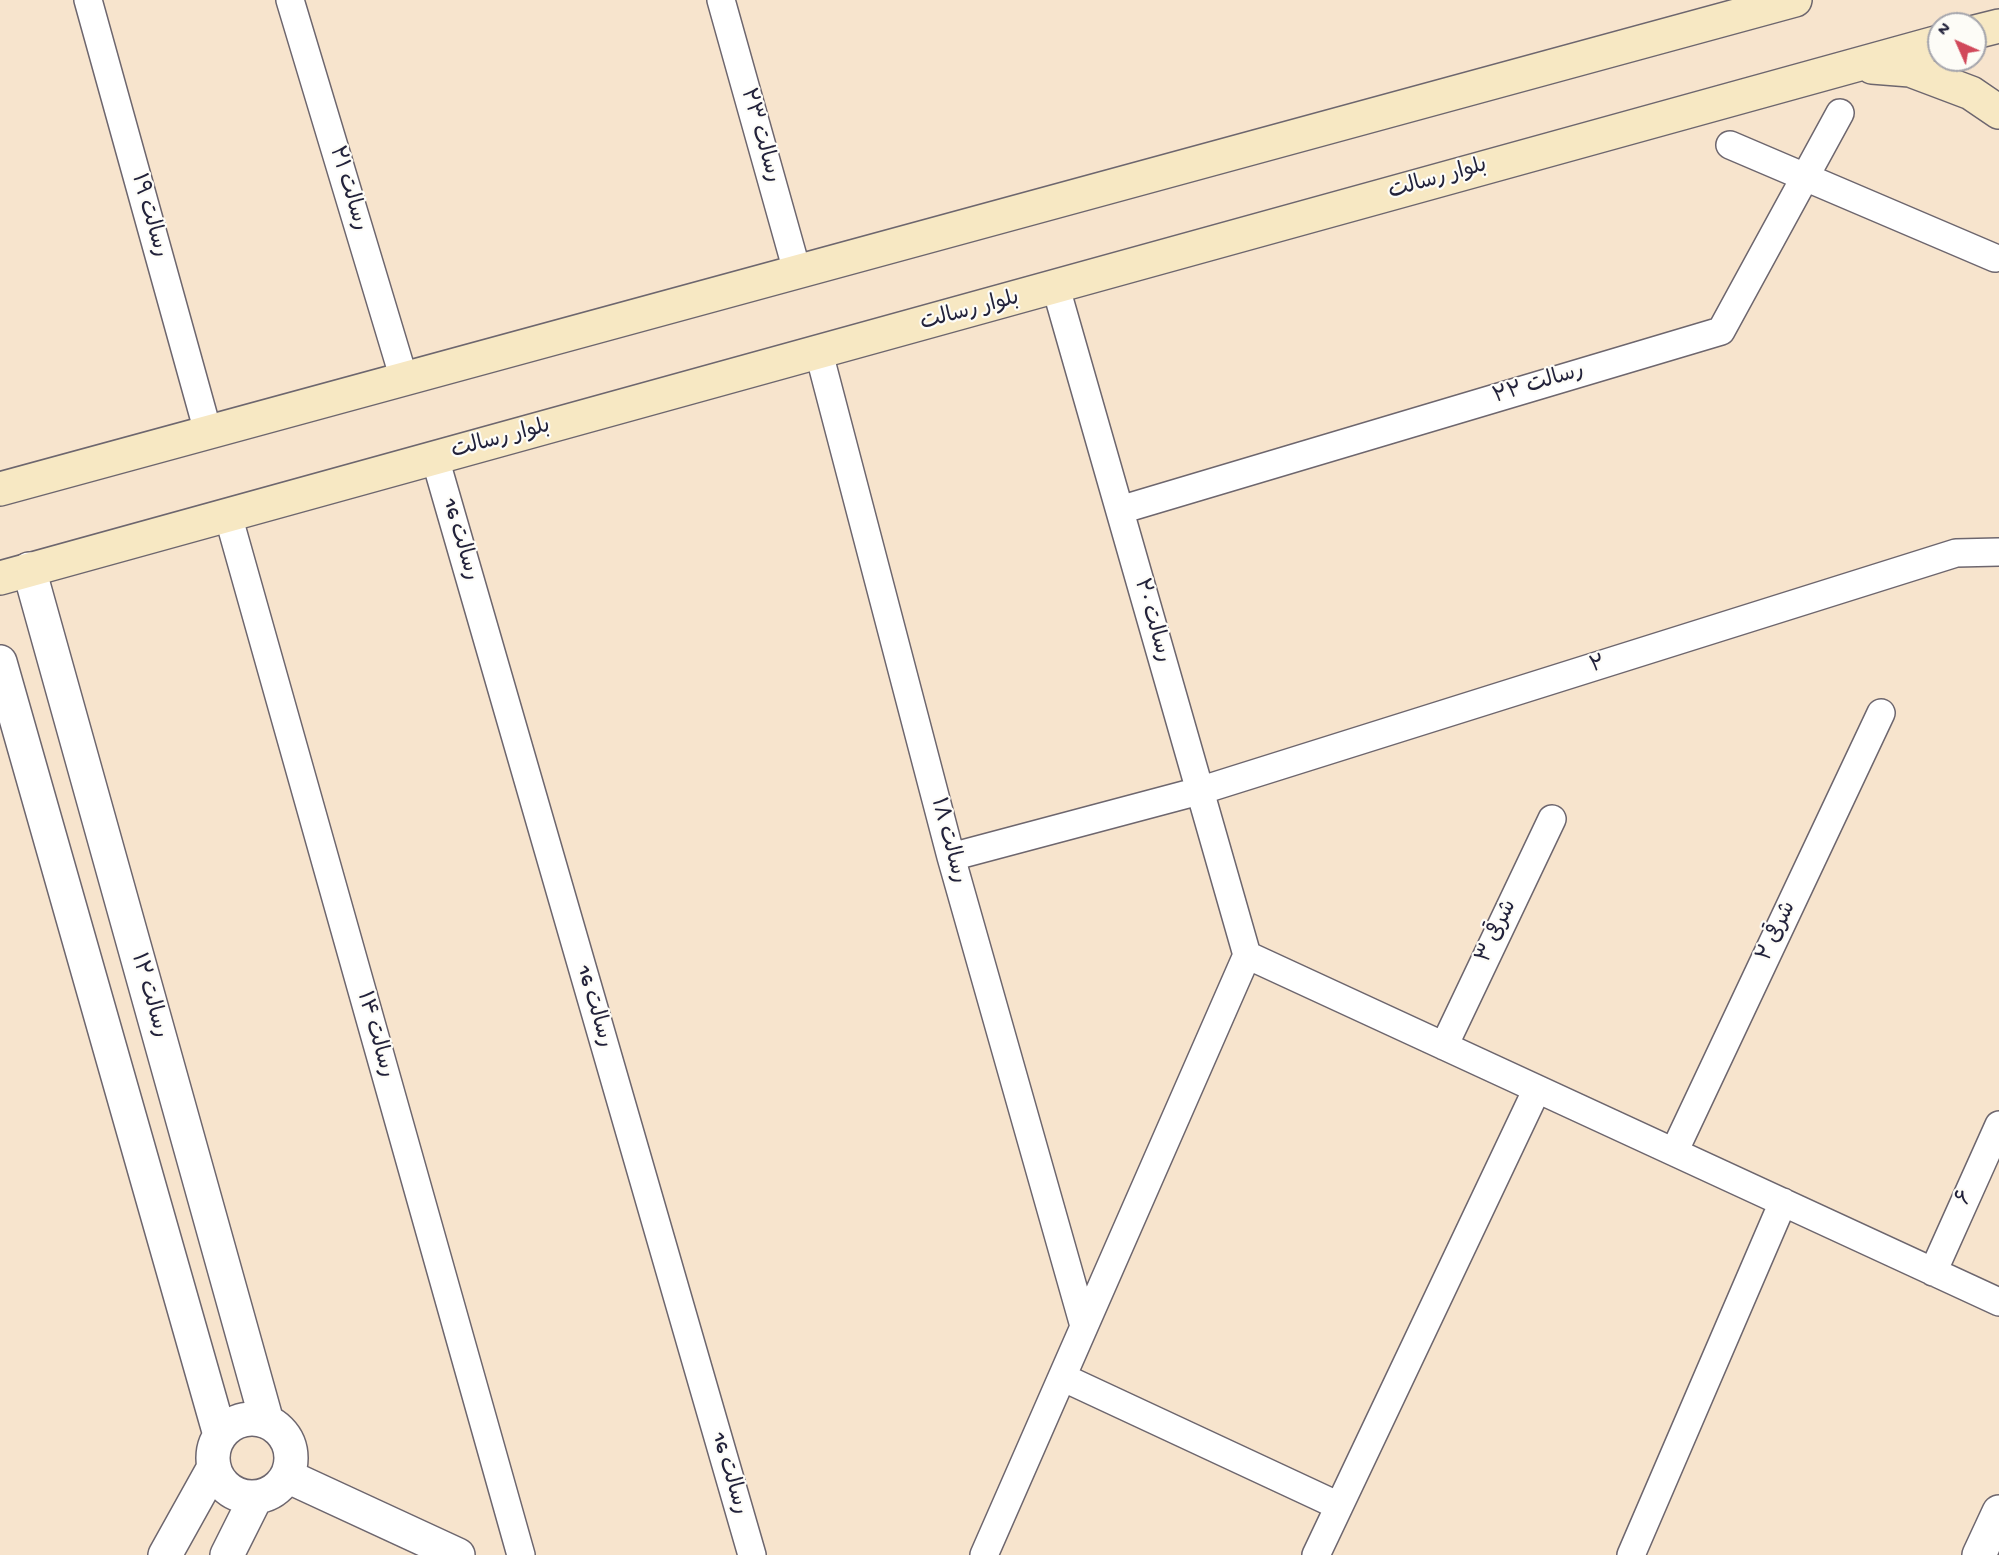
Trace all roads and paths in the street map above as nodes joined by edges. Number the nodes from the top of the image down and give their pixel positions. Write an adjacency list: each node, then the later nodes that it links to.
1 (88, 0): 16 (street, رسالت ۱۹)
2 (290, 0): 15 (street, رسالت ۲۱)
3 (721, 0): 12 (street, رسالت ۲۳)
4 (1795, 0): 12 (main road)
5 (1927, 45): 6 (main road, بلوار رسالت)
6 (1849, 66): 7 (main road); 13 (main road, بلوار رسالت)
7 (1999, 111)
8 (1840, 113): 10 (street, رسالت ۲۲)
9 (1730, 145): 10 (street)
10 (1804, 177): 11 (street); 19 (street, رسالت ۲۲)
11 (1995, 258)
12 (797, 271): 15 (main road)
13 (1056, 288): 14 (main road, بلوار رسالت); 19 (street, رسالت ۲۰)
14 (819, 353): 17 (main road, بلوار رسالت); 27 (street, رسالت ۱۸)
15 (404, 379): 16 (main road)
16 (208, 432): 18 (main road)
17 (435, 458): 20 (main road, بلوار رسالت); 49 (street, رسالت 16)
18 (0, 489)
19 (1120, 510): 25 (street, رسالت ۲۰)
20 (228, 515): 22 (main road, بلوار رسالت); 48 (street, رسالت ۱۴)
21 (1999, 552): 25 (street, ۲)
22 (15, 574): 38 (street, رسالت ۱۲)
23 (0, 662): 39 (street)
24 (1881, 713): 32 (street, ۲ شرقی)
25 (1199, 791): 27 (street, ۲); 28 (street, رسالت ۲۰)
26 (1551, 819): 29 (street, ۳ شرقی)
27 (951, 857): 36 (street, رسالت ۱۸)
28 (1246, 955): 29 (street); 36 (street)
29 (1444, 1046): 30 (street)
30 (1537, 1089): 32 (street); 43 (street)
31 (1999, 1125): 34 (street, ۶)
32 (1674, 1152): 33 (street)
33 (1783, 1202): 34 (street); 52 (street)
34 (1933, 1272): 35 (street)
35 (1999, 1302)
36 (1084, 1326): 37 (street)
37 (1062, 1377): 43 (street); 50 (street)
38 (267, 1422): 39 (street); 41 (street)
39 (220, 1435): 40 (street)
40 (214, 1467): 42 (street); 45 (street)
41 (287, 1476): 42 (street); 47 (street)
42 (256, 1497): 46 (street)
43 (1340, 1506): 51 (street)
44 (1999, 1512): 53 (street)
45 (165, 1555)
46 (227, 1555)
47 (458, 1555)
48 (521, 1555)
49 (752, 1555)
50 (984, 1555)
51 (1316, 1555)
52 (1631, 1555)
53 (1979, 1555)

